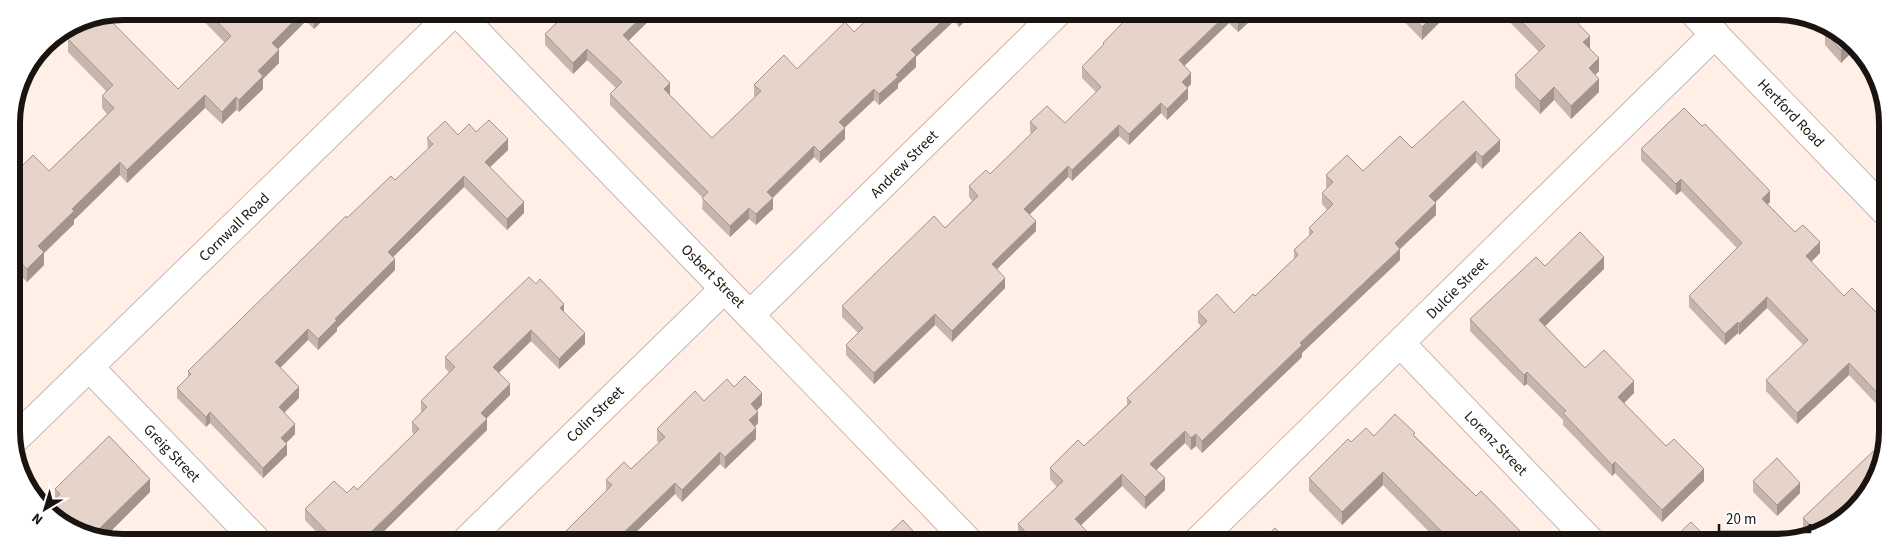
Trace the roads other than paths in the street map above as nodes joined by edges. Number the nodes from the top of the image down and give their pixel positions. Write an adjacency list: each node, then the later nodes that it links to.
1 (444, 20): 9 (street, Cornwall Road)
2 (458, 20): 6 (street, Osbert Street)
3 (1050, 20): 7 (street, Andrew Street)
4 (1706, 21): 5 (street, Hertford Road); 8 (street, Dulcie Street)
5 (1879, 205)
6 (724, 289): 7 (street, Osbert Street); 12 (street, Colin Street)
7 (750, 315): 13 (street, Osbert Street)
8 (1401, 344): 14 (street, Dulcie Street); 15 (street, Lorenz Street)
9 (89, 367): 10 (street, Cornwall Road); 11 (street, Greig Street)
10 (20, 434)
11 (251, 534)
12 (472, 534)
13 (961, 534)
14 (1205, 534)
15 (1583, 534)

